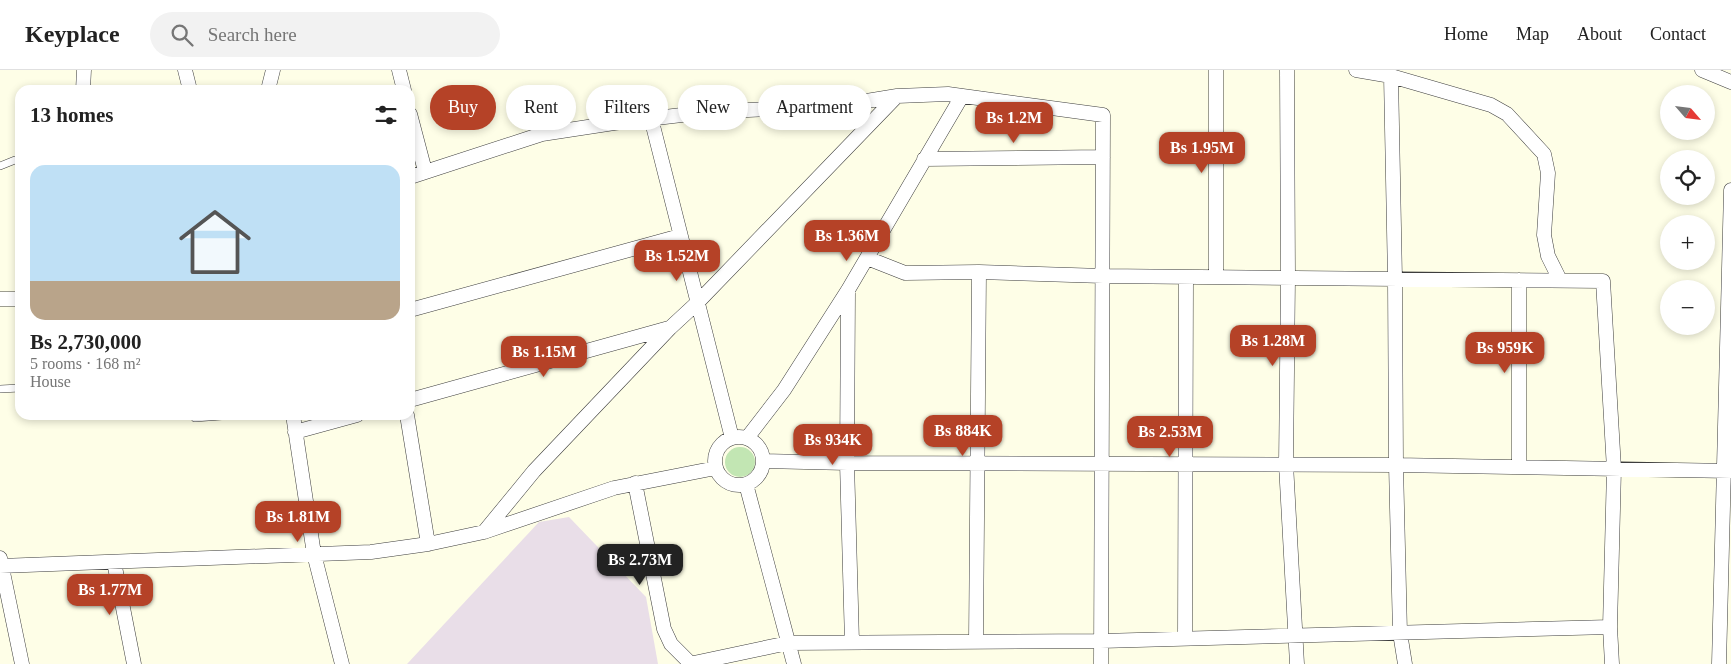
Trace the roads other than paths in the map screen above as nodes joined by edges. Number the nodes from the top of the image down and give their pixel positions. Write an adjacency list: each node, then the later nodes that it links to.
1 (84, 70): 11 (street)
2 (185, 70): 12 (street)
3 (273, 70): 13 (street)
4 (399, 70): 14 (street)
5 (1216, 70): 33 (street)
6 (1287, 70): 34 (street)
7 (1356, 70): 9 (street)
8 (1702, 70): 10 (street)
9 (1391, 76): 35 (street); 37 (street)
10 (1731, 82)
11 (83, 85)
12 (189, 85)
13 (269, 85)
14 (403, 85)
15 (897, 96): 16 (street); 17 (street); 41 (street)
16 (962, 96): 21 (street); 22 (street)
17 (668, 116)
18 (586, 128): 25 (street)
19 (654, 130): 28 (street)
20 (415, 133): 25 (street)
21 (1103, 157): 22 (street); 31 (street)
22 (924, 159): 29 (street)
23 (15, 160): 24 (lane)
24 (0, 166)
25 (425, 171): 26 (street)
26 (415, 175)
27 (1731, 190): 63 (street)
28 (680, 236): 41 (street); 42 (street)
29 (867, 258): 30 (street); 38 (street)
30 (979, 272): 31 (street); 55 (street)
31 (1103, 276): 32 (street); 56 (street)
32 (1186, 277): 33 (street); 57 (street)
33 (1216, 277): 34 (street)
34 (1288, 278): 35 (street); 58 (street)
35 (1396, 279): 36 (street); 59 (street)
36 (1519, 280): 37 (street); 60 (street)
37 (1560, 280): 62 (street)
38 (848, 290): 52 (street); 54 (street)
39 (0, 299): 40 (street)
40 (15, 299)
41 (698, 302): 43 (street); 51 (street)
42 (415, 309)
43 (670, 328): 46 (street); 66 (street)
44 (15, 388): 45 (lane)
45 (0, 389)
46 (415, 399)
47 (294, 420): 50 (street)
48 (339, 420): 50 (street)
49 (408, 420): 67 (street)
50 (295, 432): 68 (street)
51 (732, 438): 52 (street); 61 (street)
52 (747, 438): 53 (street)
53 (763, 461): 54 (street); 65 (street)
54 (847, 463): 55 (street); 75 (street)
55 (978, 464): 56 (street); 76 (street)
56 (1102, 464): 57 (street); 77 (street)
57 (1184, 464): 58 (street); 74 (street)
58 (1286, 464): 59 (street); 73 (street)
59 (1396, 465): 60 (street); 72 (street)
60 (1519, 467): 62 (street)
61 (716, 468): 64 (street); 65 (street)
62 (1614, 469): 63 (street); 71 (street)
63 (1728, 471): 88 (street)
64 (635, 483): 66 (street); 82 (street)
65 (746, 484): 78 (street)
66 (484, 532): 67 (street)
67 (428, 544): 68 (street)
68 (314, 554): 69 (street); 81 (street)
69 (114, 562): 70 (street); 80 (street)
70 (1, 563): 79 (street)
71 (1610, 626): 72 (street); 87 (street)
72 (1400, 633): 73 (street); 86 (street)
73 (1296, 636): 74 (street); 85 (street)
74 (1185, 639): 77 (street)
75 (852, 642): 76 (street); 78 (street)
76 (976, 642): 77 (street)
77 (1101, 642): 84 (street)
78 (788, 643): 82 (street); 83 (street)
79 (22, 664)
80 (134, 664)
81 (342, 664)
82 (690, 664)
83 (794, 664)
84 (1100, 664)
85 (1297, 664)
86 (1405, 664)
87 (1612, 664)
88 (1719, 664)

